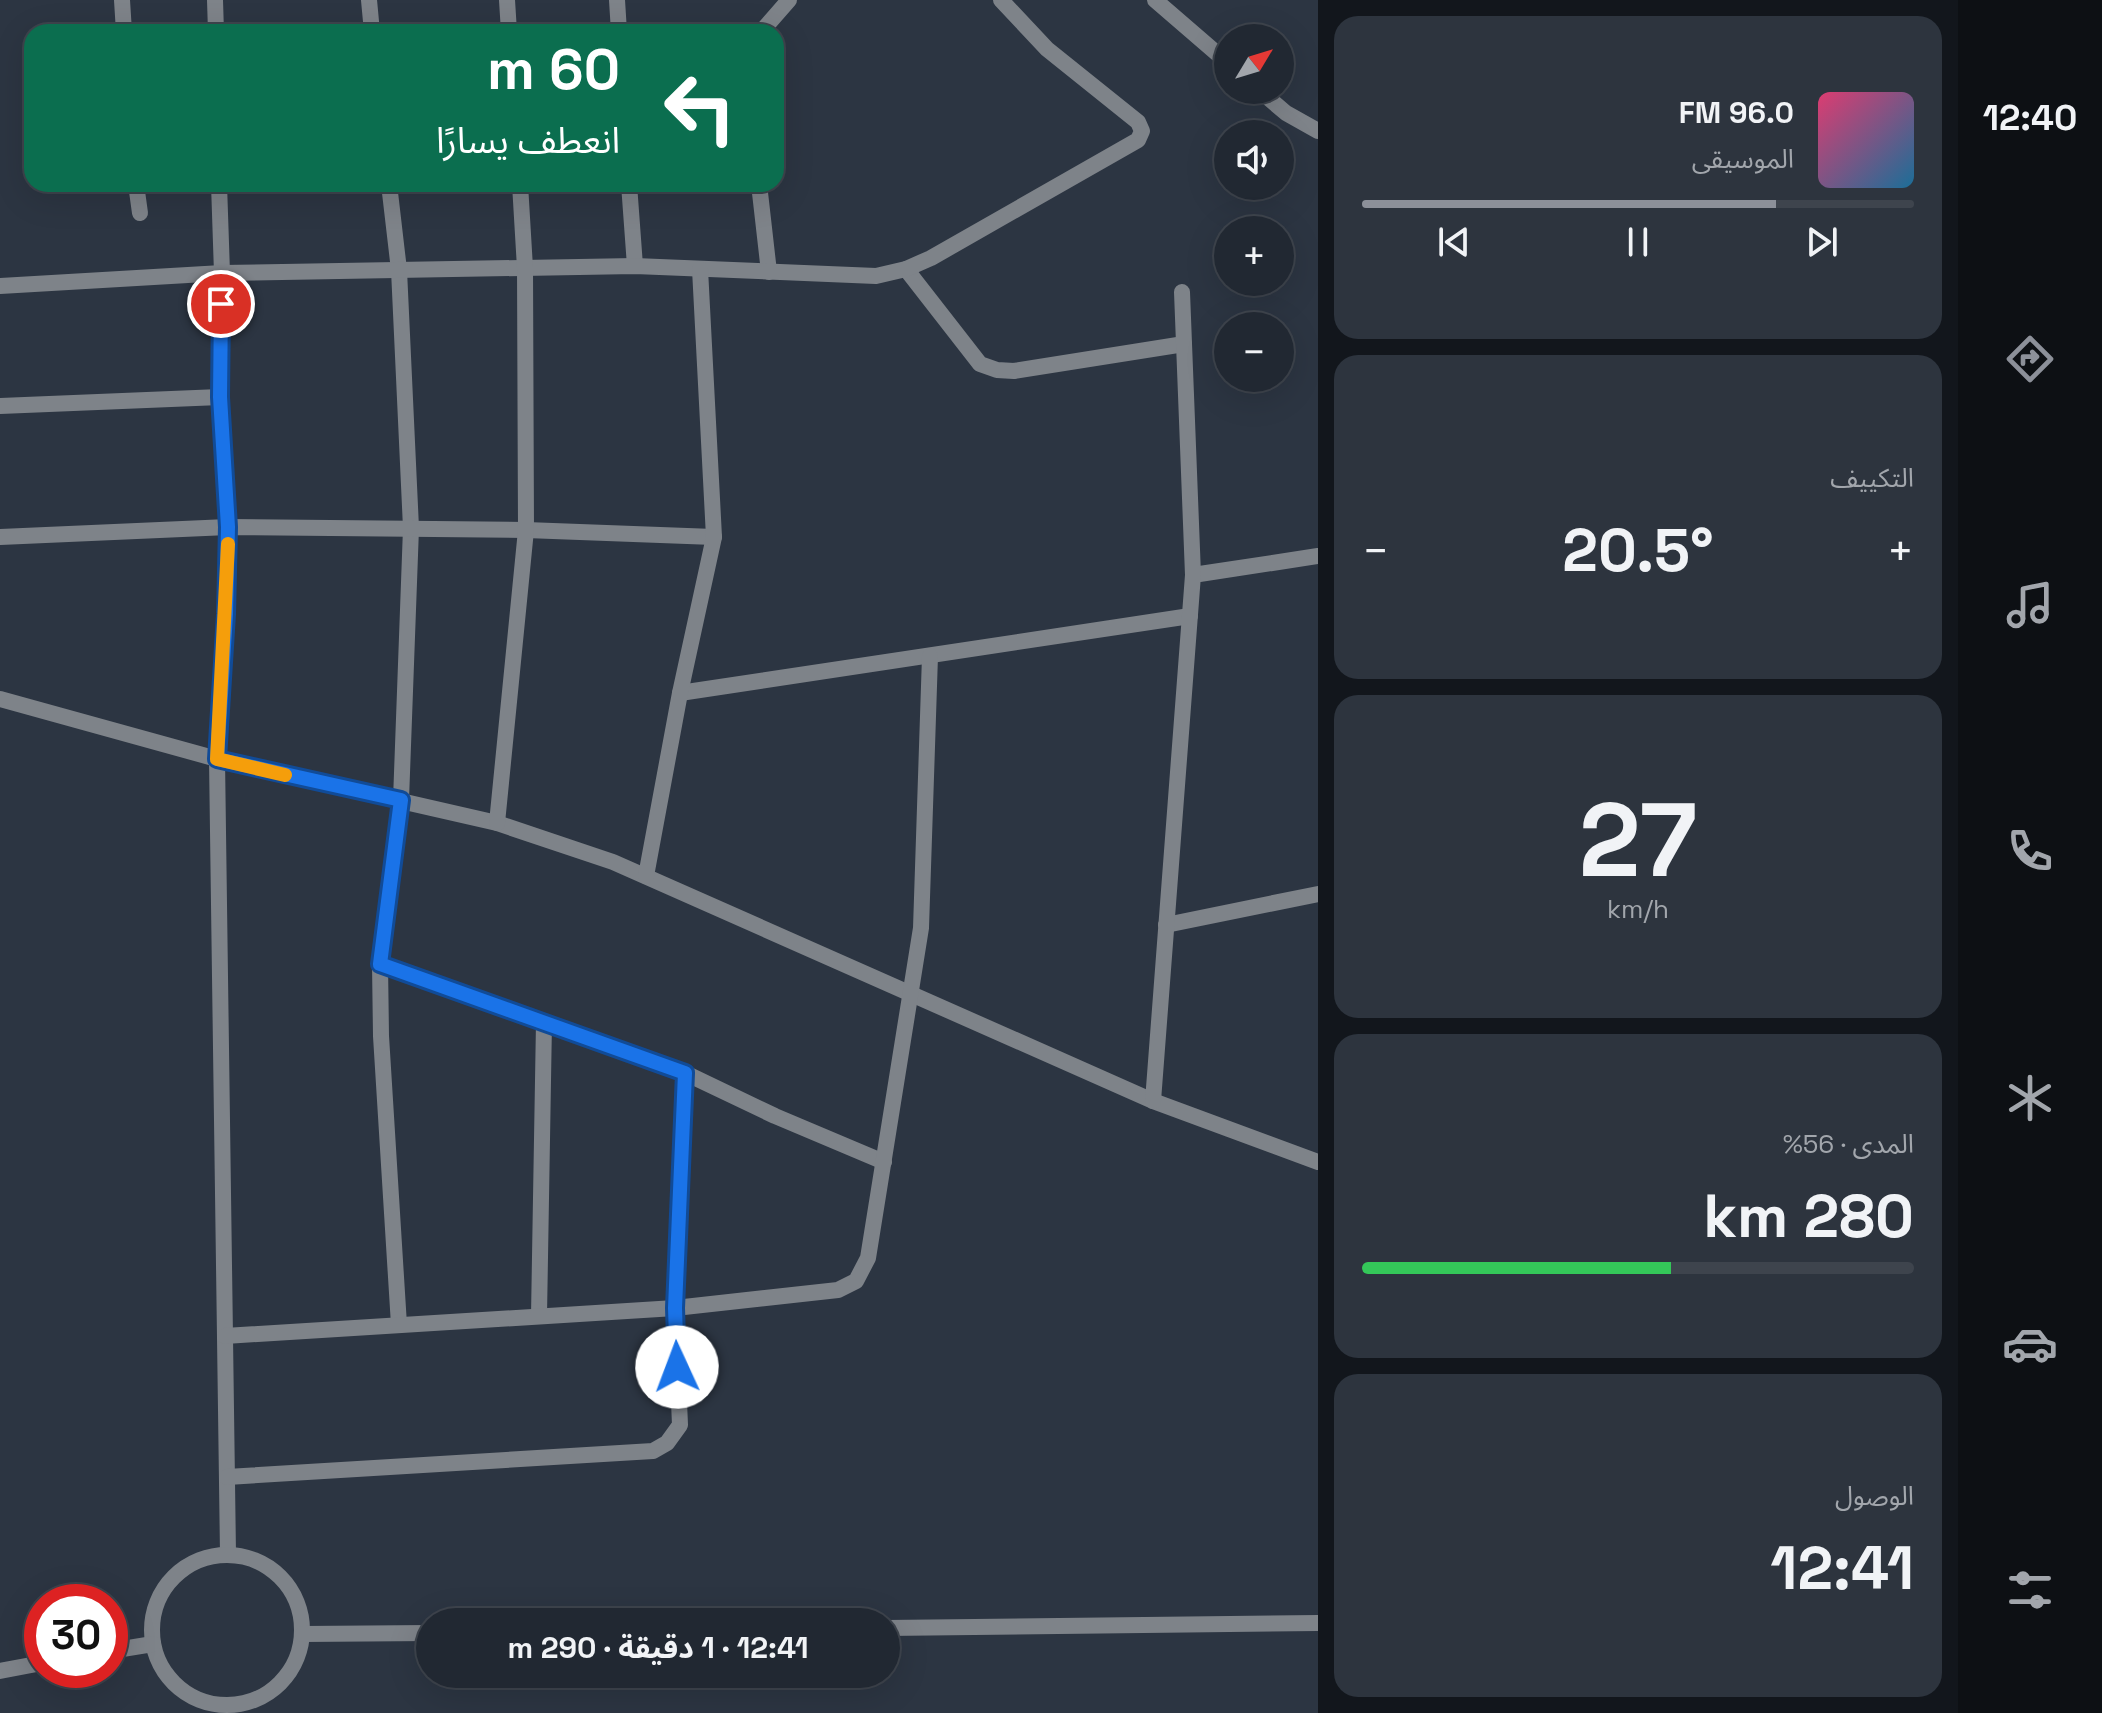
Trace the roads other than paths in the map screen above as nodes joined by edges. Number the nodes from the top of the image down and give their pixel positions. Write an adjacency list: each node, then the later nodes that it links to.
1 (122, 0): 9 (street)
2 (215, 0): 10 (street)
3 (369, 0): 11 (street)
4 (507, 0): 12 (street)
5 (617, 0): 13 (street)
6 (789, 0): 14 (street)
7 (1001, 0): 28 (street)
8 (1155, 0): 15 (street)
9 (124, 24)
10 (216, 24)
11 (371, 24)
12 (508, 24)
13 (618, 24)
14 (768, 24)
15 (1214, 51)
16 (1275, 104): 17 (street)
17 (1318, 131)
18 (137, 192): 24 (street)
19 (219, 192): 31 (street)
20 (390, 192): 29 (street)
21 (520, 192): 26 (street)
22 (630, 192): 25 (street)
23 (760, 192): 30 (street)
24 (140, 213)
25 (635, 266): 26 (street); 27 (street)
26 (525, 268): 29 (street); 39 (street)
27 (700, 269): 30 (street); 41 (street)
28 (906, 269): 30 (street); 34 (street)
29 (399, 270): 31 (street); 38 (street)
30 (769, 272)
31 (222, 273): 32 (street); 35 (street)
32 (0, 286)
33 (1182, 292): 34 (street)
34 (1184, 344): 43 (street)
35 (220, 397): 36 (street); 37 (street)
36 (0, 406)
37 (228, 527): 38 (street); 40 (street); 48 (street)
38 (411, 528): 39 (street); 49 (street)
39 (526, 530): 41 (street); 50 (street)
40 (0, 537)
41 (714, 537): 46 (street)
42 (1318, 556): 43 (street)
43 (1193, 575): 44 (street)
44 (1190, 616): 45 (street); 53 (street)
45 (930, 656): 46 (street); 55 (street)
46 (680, 693): 51 (street)
47 (0, 699): 48 (street)
48 (217, 759): 49 (street); 64 (street)
49 (401, 800): 50 (street); 54 (street)
50 (497, 823): 51 (street)
51 (646, 876): 55 (street)
52 (1318, 894): 53 (street)
53 (1166, 925): 58 (street)
54 (380, 964): 56 (street); 63 (street)
55 (911, 994): 58 (street); 59 (street)
56 (544, 1022): 57 (street); 62 (street)
57 (685, 1073): 59 (street); 61 (street)
58 (1153, 1101): 60 (street)
59 (884, 1162): 61 (street)
60 (1318, 1162)
61 (675, 1308): 62 (street); 65 (street)
62 (539, 1316): 63 (street)
63 (399, 1325): 64 (street)
64 (225, 1336): 65 (street)
65 (227, 1477): 66 (street)
66 (228, 1554): 70 (street); 71 (street)
67 (1318, 1623): 68 (street)
68 (900, 1628)
69 (416, 1633): 70 (street)
70 (303, 1634): 75 (street)
71 (153, 1644): 72 (street); 75 (street)
72 (128, 1648)
73 (24, 1666): 74 (street)
74 (0, 1671)
75 (216, 1709)

